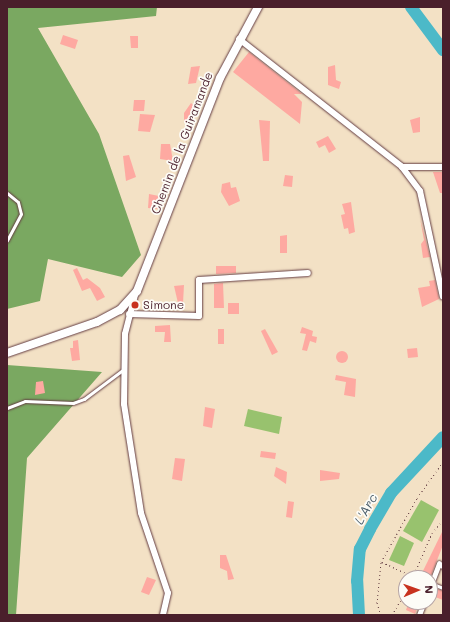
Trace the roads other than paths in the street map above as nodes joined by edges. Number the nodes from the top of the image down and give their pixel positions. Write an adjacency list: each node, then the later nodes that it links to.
1 (258, 7): 2 (street, Chemin de la Guiramande)
2 (239, 39): 3 (street); 8 (street, Chemin de la Guiramande)
3 (402, 166): 4 (street); 9 (street)
4 (443, 167)
5 (7, 193): 6 (lane)
6 (7, 240)
7 (308, 273): 10 (street)
8 (137, 291): 10 (street); 11 (street, Chemin de la Guiramande)
9 (443, 297)
10 (129, 314): 12 (street)
11 (7, 353)
12 (124, 369): 13 (lane); 16 (street)
13 (7, 408)
14 (443, 566): 15 (street)
15 (436, 570)
16 (163, 615)

